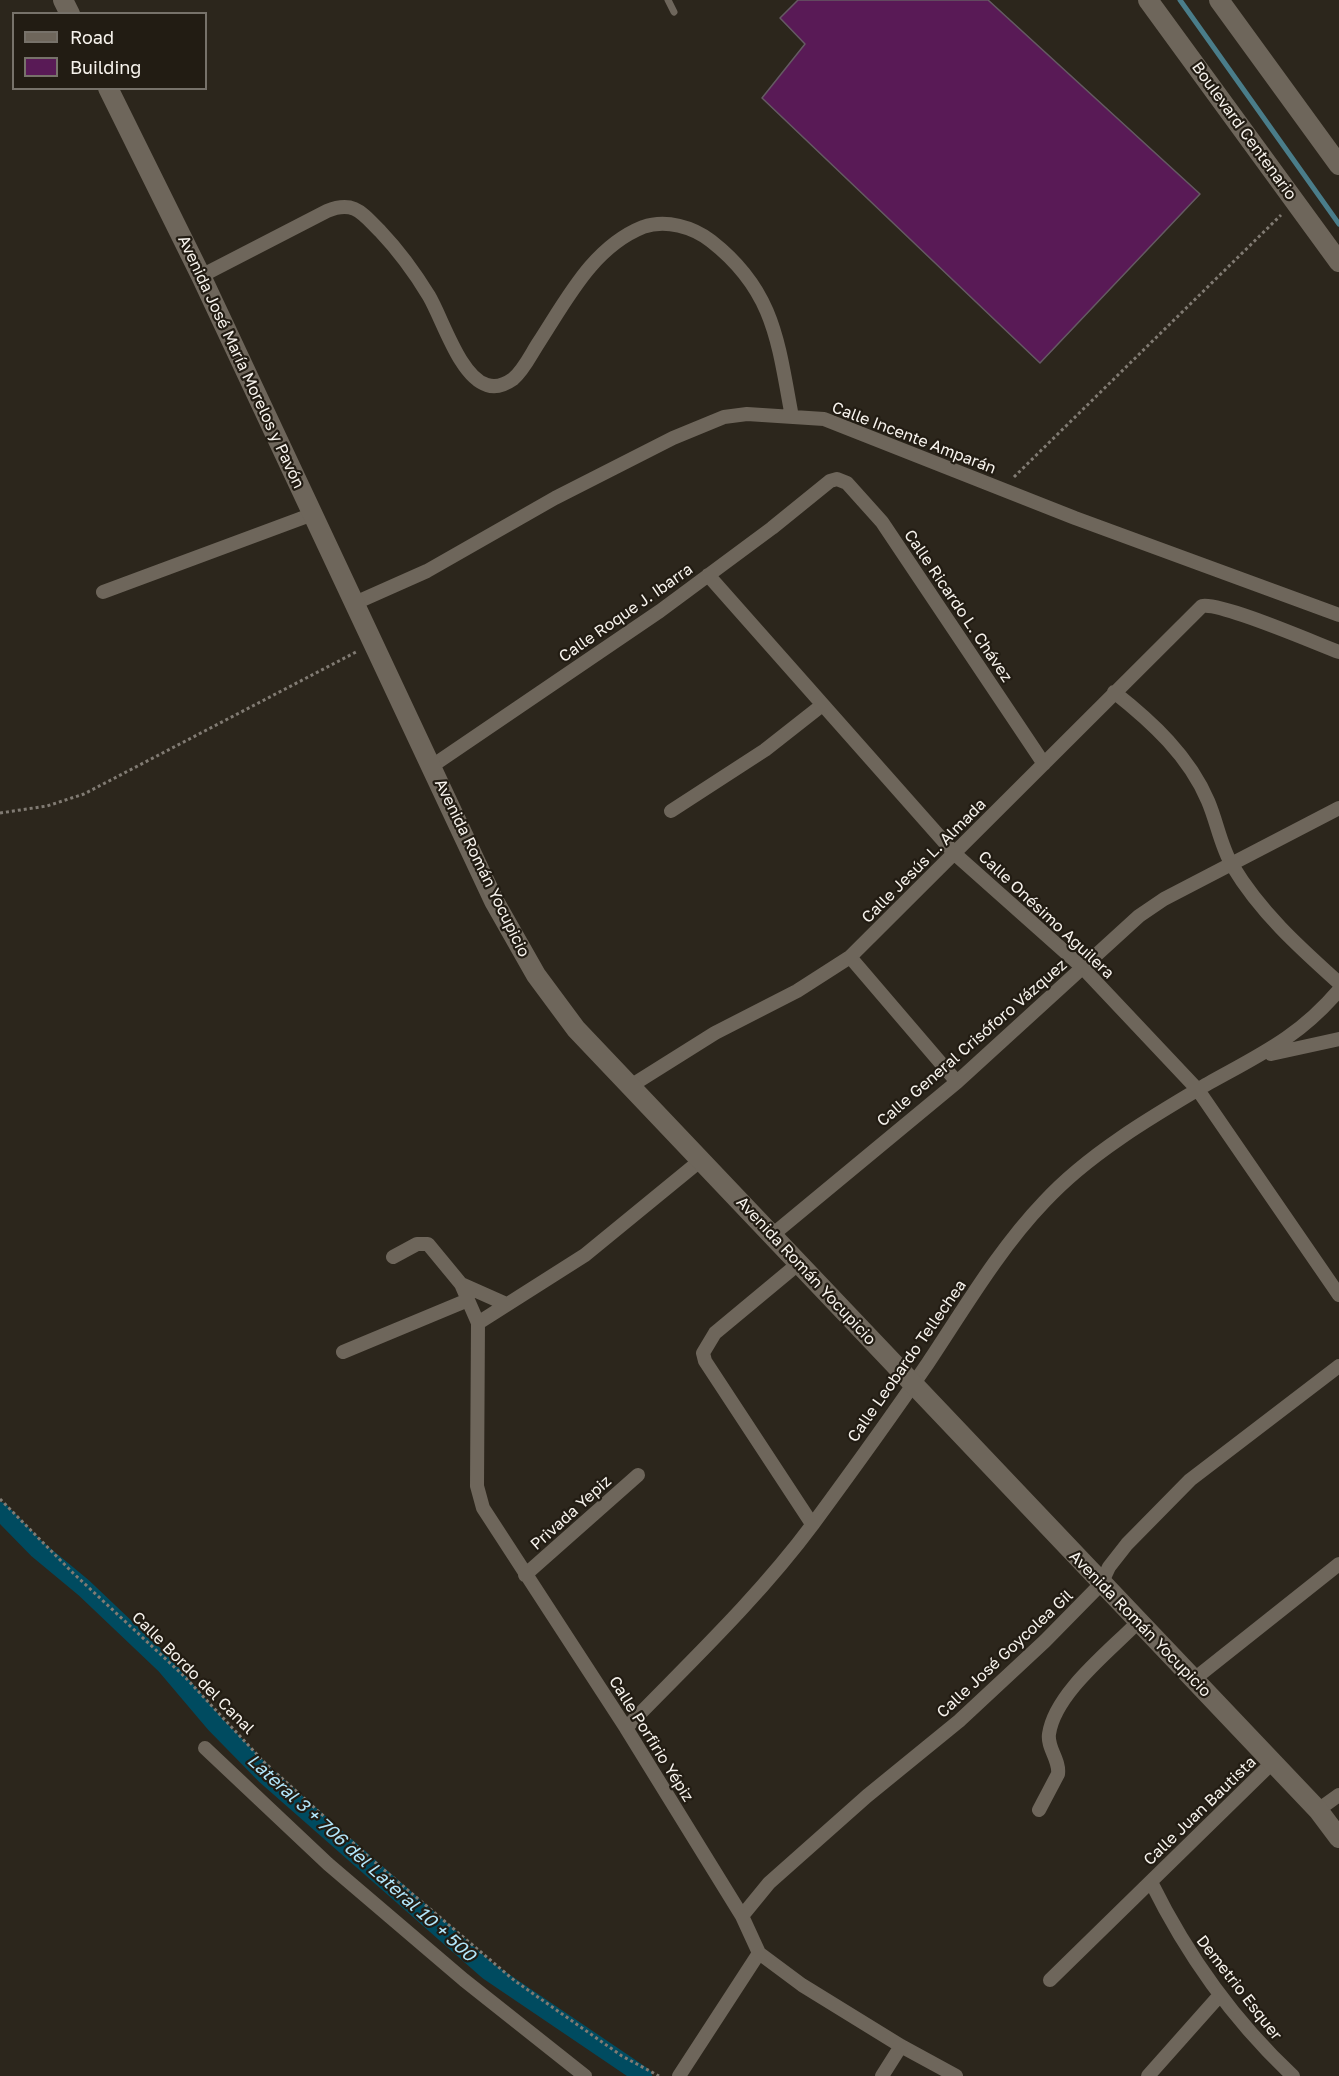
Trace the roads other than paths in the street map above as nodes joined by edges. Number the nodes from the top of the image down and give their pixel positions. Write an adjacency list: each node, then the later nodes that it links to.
1 (668, 0): 4 (lane)
2 (1148, 0): 7 (street, Boulevard Centenario)
3 (1219, 0): 6 (street)
4 (674, 12)
5 (109, 90): 8 (street, Avenida José María Morelos y Pavón)
6 (1339, 165)
7 (1339, 262)
8 (201, 276): 9 (street); 11 (street, Avenida José María Morelos y Pavón)
9 (792, 417): 14 (street, Calle Incente Amparán); 15 (street, Calle Incente Amparán)
10 (833, 479): 12 (street, Calle Roque J. Ibarra); 20 (street, Calle Ricardo L. Chávez)
11 (313, 514): 13 (street); 14 (street, Avenida José María Morelos y Pavón)
12 (708, 576): 19 (street, Calle Onésimo Aguilera); 21 (street, Calle Roque J. Ibarra)
13 (103, 592)
14 (357, 607): 16 (street, Avenida José María Morelos y Pavón)
15 (1339, 615)
16 (372, 640): 21 (street, Avenida Román Yocupicio)
17 (1339, 652): 18 (street, Calle Jesús L. Almada)
18 (1114, 692): 20 (street, Calle Jesús L. Almada); 25 (street)
19 (821, 706): 23 (street); 24 (street, Calle Onésimo Aguilera)
20 (1044, 764): 24 (street, Calle Jesús L. Almada)
21 (432, 766): 33 (street, Avenida Román Yocupicio)
22 (1339, 808): 25 (street, Calle General Crisóforo Vázquez)
23 (671, 811)
24 (955, 854): 26 (street, Calle Jesús L. Almada); 27 (street, Calle Onésimo Aguilera)
25 (1231, 864): 27 (street, Calle General Crisóforo Vázquez); 28 (street)
26 (850, 957): 32 (street); 33 (street, Calle Jesús L. Almada)
27 (1082, 967): 32 (street, Calle General Crisóforo Vázquez); 34 (street, Calle Onésimo Aguilera)
28 (1339, 983)
29 (1339, 990): 31 (street, Calle Leobardo Tellechea)
30 (1339, 1039): 31 (street, Calle Leobardo Tellechea)
31 (1254, 1058): 34 (street, Calle Leobardo Tellechea)
32 (957, 1082): 36 (street, Calle General Crisóforo Vázquez)
33 (629, 1088): 35 (street, Avenida Román Yocupicio)
34 (1198, 1090): 40 (street, Calle Onésimo Aguilera); 46 (street, Calle Leobardo Tellechea)
35 (701, 1160): 36 (street, Avenida Román Yocupicio); 42 (street)
36 (771, 1236): 38 (street, Avenida Román Yocupicio)
37 (393, 1257): 39 (street)
38 (798, 1264): 46 (street, Avenida Román Yocupicio); 48 (street)
39 (460, 1284): 41 (street); 42 (street)
40 (1339, 1295)
41 (468, 1300): 43 (street); 44 (street)
42 (506, 1305): 43 (street)
43 (478, 1323): 50 (street, Calle Porfirio Yépiz)
44 (343, 1353)
45 (1339, 1366): 51 (street, Calle José Goycolea Gil)
46 (913, 1384): 48 (street, Calle Leobardo Tellechea); 51 (street, Avenida Román Yocupicio)
47 (638, 1475): 50 (street, Privada Yepiz)
48 (812, 1524): 54 (street, Calle Leobardo Tellechea)
49 (1339, 1564): 53 (street)
50 (525, 1575): 54 (street, Calle Porfirio Yépiz)
51 (1101, 1584): 52 (street, Avenida Román Yocupicio); 62 (street, Calle José Goycolea Gil)
52 (1138, 1622): 53 (street, Avenida Román Yocupicio); 58 (street)
53 (1193, 1680): 56 (street, Avenida Román Yocupicio)
54 (626, 1728): 62 (street, Calle Porfirio Yépiz)
55 (206, 1748): 67 (street)
56 (1272, 1763): 59 (street, Avenida Román Yocupicio); 61 (street, Calle Juan Bautista)
57 (1339, 1795): 59 (street)
58 (1039, 1810)
59 (1318, 1810): 60 (street, Avenida Román Yocupicio)
60 (1339, 1838)
61 (1150, 1882): 64 (street, Calle Juan Bautista); 65 (street, Demetrio Esquer)
62 (742, 1916): 63 (street, Calle Porfirio Yépiz)
63 (759, 1953): 66 (street, Calle Porfirio Yépiz); 68 (street)
64 (1050, 1980)
65 (1220, 1995): 71 (street); 72 (street, Demetrio Esquer)
66 (901, 2046): 69 (street); 70 (street, Calle Porfirio Yépiz)
67 (585, 2076)
68 (679, 2076)
69 (882, 2076)
70 (956, 2076)
71 (1148, 2076)
72 (1293, 2076)

